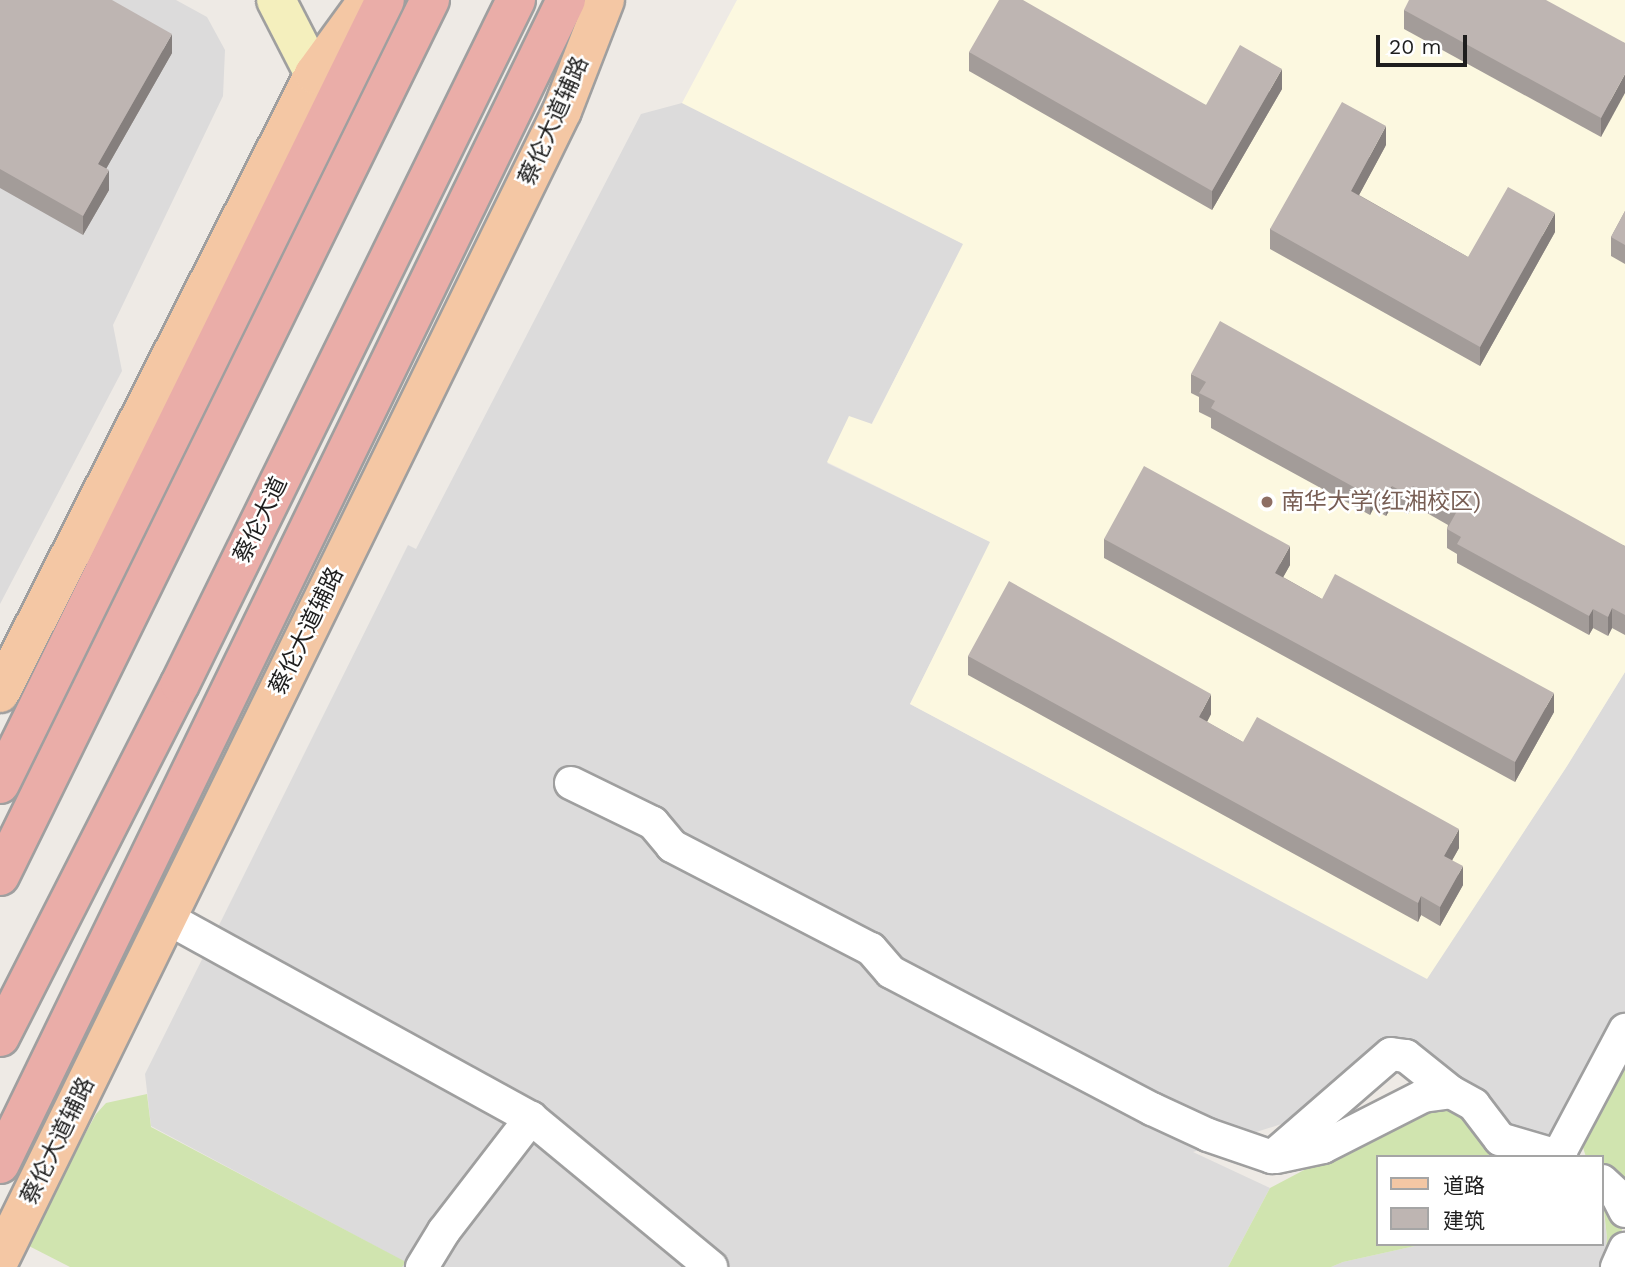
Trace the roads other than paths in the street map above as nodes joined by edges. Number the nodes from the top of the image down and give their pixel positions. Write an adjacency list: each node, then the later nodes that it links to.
1 (276, 0): 8 (main road)
2 (368, 0): 8 (main road)
3 (386, 0): 11 (highway)
4 (430, 0): 12 (highway)
5 (516, 0): 15 (highway, 蔡伦大道)
6 (566, 0): 21 (highway)
7 (605, 0): 13 (main road, 蔡伦大道辅路)
8 (314, 74): 9 (main road)
9 (0, 694)
10 (572, 783): 20 (street)
11 (0, 784)
12 (0, 876)
13 (167, 918): 17 (street); 25 (main road, 蔡伦大道辅路)
14 (1625, 1030): 19 (street)
15 (0, 1037)
16 (1451, 1092): 18 (street); 20 (street); 20 (street)
17 (531, 1118): 26 (street); 27 (street)
18 (1556, 1155)
19 (1561, 1155)
20 (1272, 1157)
21 (0, 1164)
22 (1604, 1183): 23 (street)
23 (1625, 1211)
24 (1625, 1249): 28 (street)
25 (0, 1259)
26 (422, 1267)
27 (711, 1267)
28 (1617, 1267)

